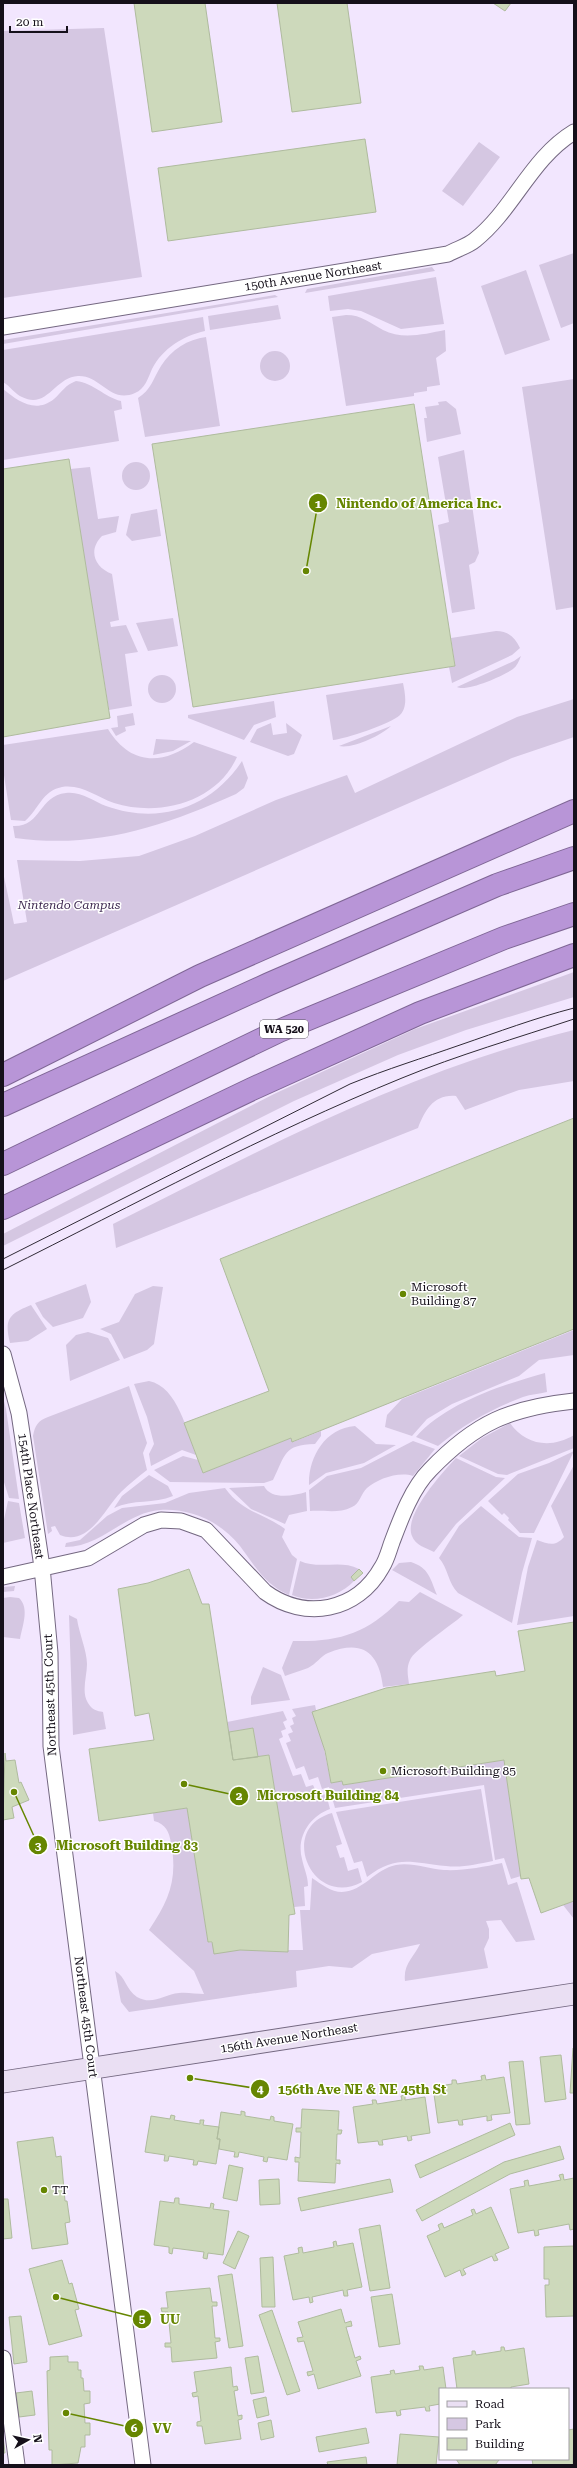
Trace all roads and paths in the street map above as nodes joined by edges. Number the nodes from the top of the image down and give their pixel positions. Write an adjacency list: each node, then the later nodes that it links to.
1 (574, 132): 2 (street, 150th Avenue Northeast)
2 (3, 327)
3 (574, 812): 5 (highway)
4 (574, 820): 5 (highway)
5 (492, 848): 9 (highway)
6 (574, 858): 10 (highway)
7 (574, 914): 11 (highway, WA 520)
8 (574, 954): 12 (highway)
9 (3, 1075)
10 (3, 1105)
11 (3, 1164)
12 (3, 1208)
13 (3, 1354): 15 (street, 154th Place Northeast)
14 (574, 1401): 15 (street, 154th Place Northeast)
15 (42, 1567): 16 (street); 18 (street, Northeast 45th Court)
16 (3, 1577)
17 (574, 1994): 18 (main road, 156th Avenue Northeast)
18 (93, 2068): 19 (main road, 156th Avenue Northeast); 22 (street, Northeast 45th Court)
19 (3, 2082)
20 (3, 2358): 21 (street)
21 (17, 2465)
22 (143, 2465)

